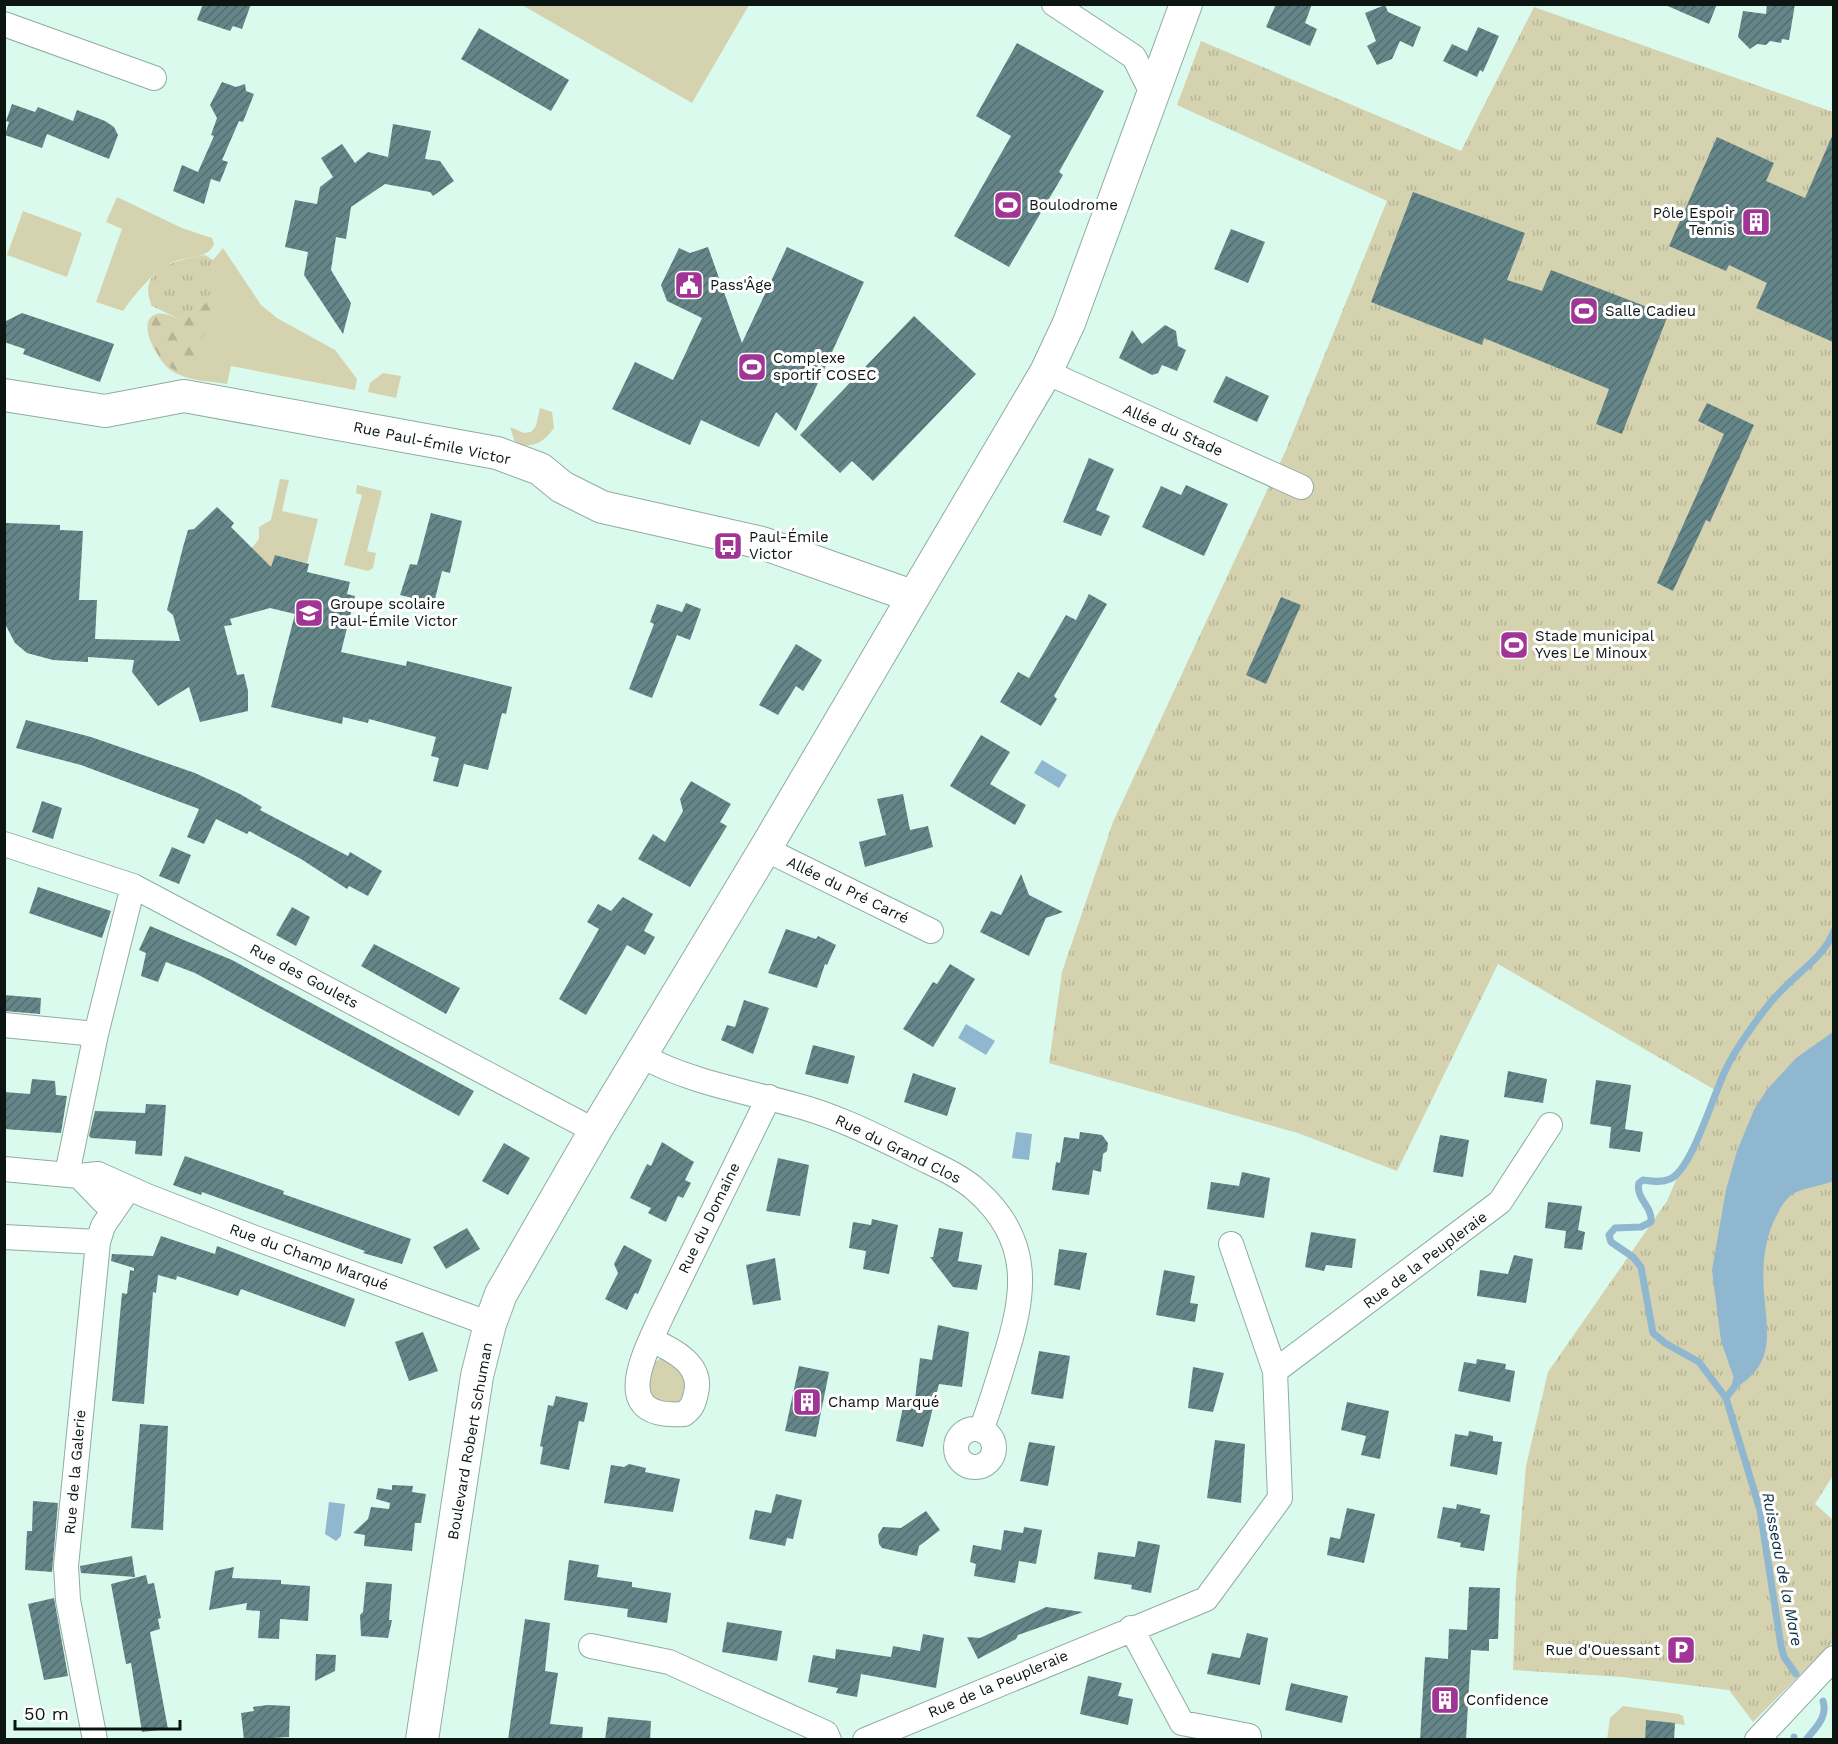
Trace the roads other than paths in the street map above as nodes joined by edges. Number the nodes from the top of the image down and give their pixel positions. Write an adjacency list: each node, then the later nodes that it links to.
1 (7, 4): 4 (street)
2 (1054, 4): 7 (street)
3 (1186, 4): 7 (street, Boulevard Robert Schuman)
4 (4, 12)
5 (4, 24): 6 (street)
6 (154, 78)
7 (1154, 95): 8 (street, Boulevard Robert Schuman)
8 (1046, 372): 10 (street, Allée du Stade); 11 (street, Boulevard Robert Schuman)
9 (4, 395): 11 (street, Rue Paul-Émile Victor)
10 (1301, 487)
11 (912, 597): 13 (street, Boulevard Robert Schuman)
12 (4, 844): 14 (street, Rue des Goulets)
13 (765, 849): 15 (street, Allée du Pré Carré); 18 (street, Boulevard Robert Schuman)
14 (133, 886): 17 (street); 21 (street, Rue des Goulets)
15 (931, 931)
16 (4, 1025): 17 (street)
17 (96, 1034): 23 (street)
18 (639, 1055): 19 (street, Rue du Grand Clos); 21 (street, Boulevard Robert Schuman)
19 (769, 1097): 29 (street, Rue du Domaine); 31 (street, Rue du Grand Clos)
20 (1550, 1125): 30 (street, Rue de la Peupleraie)
21 (594, 1131): 28 (street, Boulevard Robert Schuman)
22 (4, 1169): 23 (street, Rue du Champ Marqué)
23 (73, 1175): 24 (street, Rue du Champ Marqué)
24 (121, 1198): 26 (street, Rue de la Galerie); 28 (street, Rue du Champ Marqué)
25 (4, 1237): 26 (street)
26 (98, 1242): 36 (street, Rue de la Galerie)
27 (1231, 1244): 30 (street, Rue de la Peupleraie)
28 (490, 1323): 37 (street, Boulevard Robert Schuman)
29 (651, 1340)
30 (1275, 1371): 32 (street, Rue de la Peupleraie)
31 (981, 1430)
32 (1131, 1628): 35 (street); 39 (street, Rue de la Peupleraie)
33 (591, 1646): 38 (street)
34 (1833, 1658): 40 (street)
35 (1249, 1736)
36 (94, 1740)
37 (422, 1740)
38 (829, 1740)
39 (865, 1740)
40 (1757, 1740)

